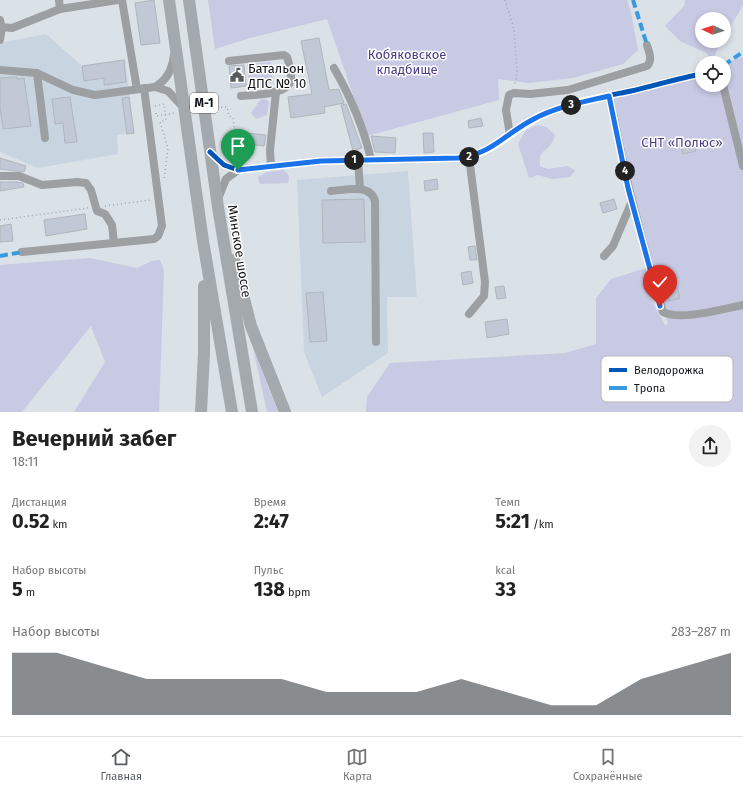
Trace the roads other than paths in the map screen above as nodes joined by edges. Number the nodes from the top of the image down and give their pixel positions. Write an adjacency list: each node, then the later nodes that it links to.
1 (59, 0): 6 (street)
2 (118, 0): 6 (street)
3 (122, 0): 17 (street)
4 (170, 0): 8 (highway, М-1)
5 (189, 0): 25 (highway, Минское шоссе / М-1)
6 (60, 9): 7 (street)
7 (1, 24): 9 (street)
8 (174, 36): 16 (street); 22 (highway, М-1)
9 (0, 40)
10 (648, 45): 23 (street)
11 (229, 61): 18 (street)
12 (334, 68): 28 (street)
13 (0, 70): 14 (street)
14 (36, 73): 17 (street); 24 (street)
15 (695, 76): 21 (street)
16 (156, 86): 17 (street); 22 (street)
17 (140, 89): 38 (street)
18 (276, 92): 20 (street); 29 (street)
19 (725, 92): 30 (street)
20 (240, 96)
21 (609, 96): 23 (street); 35 (street)
22 (184, 109): 37 (highway, М-1)
23 (510, 135): 26 (street)
24 (45, 138)
25 (210, 152): 31 (street); 36 (highway, Минское шоссе / М-1)
26 (469, 157): 28 (street); 42 (street)
27 (358, 160): 28 (street); 29 (street); 33 (street)
28 (371, 160)
29 (271, 166): 31 (street)
30 (743, 166)
31 (242, 167): 36 (street)
32 (0, 176): 38 (street)
33 (360, 189): 34 (street); 43 (street)
34 (331, 191)
35 (632, 201): 40 (street); 41 (street)
36 (218, 204): 46 (highway, Минское шоссе / М-1); 47 (highway)
37 (203, 241): 44 (highway); 45 (highway, М-1)
38 (114, 243): 39 (street)
39 (22, 252)
40 (604, 256)
41 (743, 305)
42 (469, 314)
43 (376, 342)
44 (201, 412)
45 (232, 412)
46 (252, 412)
47 (285, 412)

